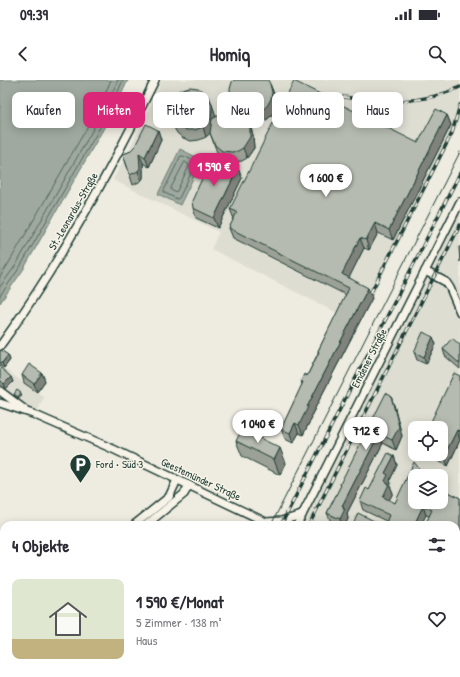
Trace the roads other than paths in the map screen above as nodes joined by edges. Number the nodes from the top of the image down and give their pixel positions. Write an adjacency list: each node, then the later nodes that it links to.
1 (155, 80): 5 (street, St.-Leonardus-Straße)
2 (460, 202): 3 (street, Emdener Straße)
3 (425, 271): 4 (street); 11 (street, Emdener Straße)
4 (460, 312)
5 (0, 346)
6 (0, 390): 8 (street, Geestemünder Straße)
7 (0, 403): 8 (street, Geestemünder Straße)
8 (33, 414): 9 (street, Geestemünder Straße)
9 (177, 480): 10 (street, Geestemünder Straße); 12 (street)
10 (189, 486): 13 (street); 14 (street, Geestemünder Straße)
11 (302, 515): 15 (street); 16 (street, Emdener Straße)
12 (139, 521)
13 (151, 521)
14 (263, 521)
15 (281, 521)
16 (299, 521)

